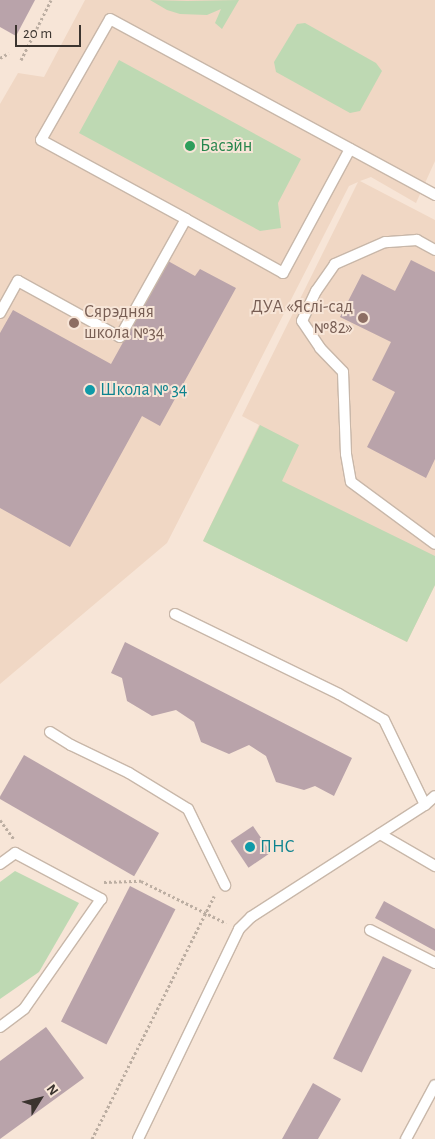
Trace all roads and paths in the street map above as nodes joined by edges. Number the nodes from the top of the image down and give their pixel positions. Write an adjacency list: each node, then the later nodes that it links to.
1 (51, 0): 4 (path)
2 (9, 53): 3 (path)
3 (0, 58)
4 (21, 60)
5 (350, 149): 6 (lane); 7 (lane); 7 (lane)
6 (435, 195)
7 (186, 219): 9 (lane)
8 (435, 250): 10 (lane)
9 (0, 313)
10 (435, 544)
11 (175, 614): 14 (lane)
12 (50, 732): 21 (lane)
13 (435, 796): 14 (lane)
14 (426, 805): 16 (lane)
15 (0, 820): 17 (path)
16 (380, 834): 19 (lane); 23 (lane)
17 (15, 841)
18 (0, 864): 26 (lane)
19 (435, 866)
20 (102, 883): 22 (path)
21 (226, 885): 22 (path)
22 (206, 913): 23 (path); 28 (path)
23 (239, 929): 29 (lane)
24 (370, 930): 25 (lane)
25 (435, 963)
26 (0, 1027)
27 (435, 1085): 30 (lane)
28 (92, 1139)
29 (138, 1139)
30 (406, 1139)

